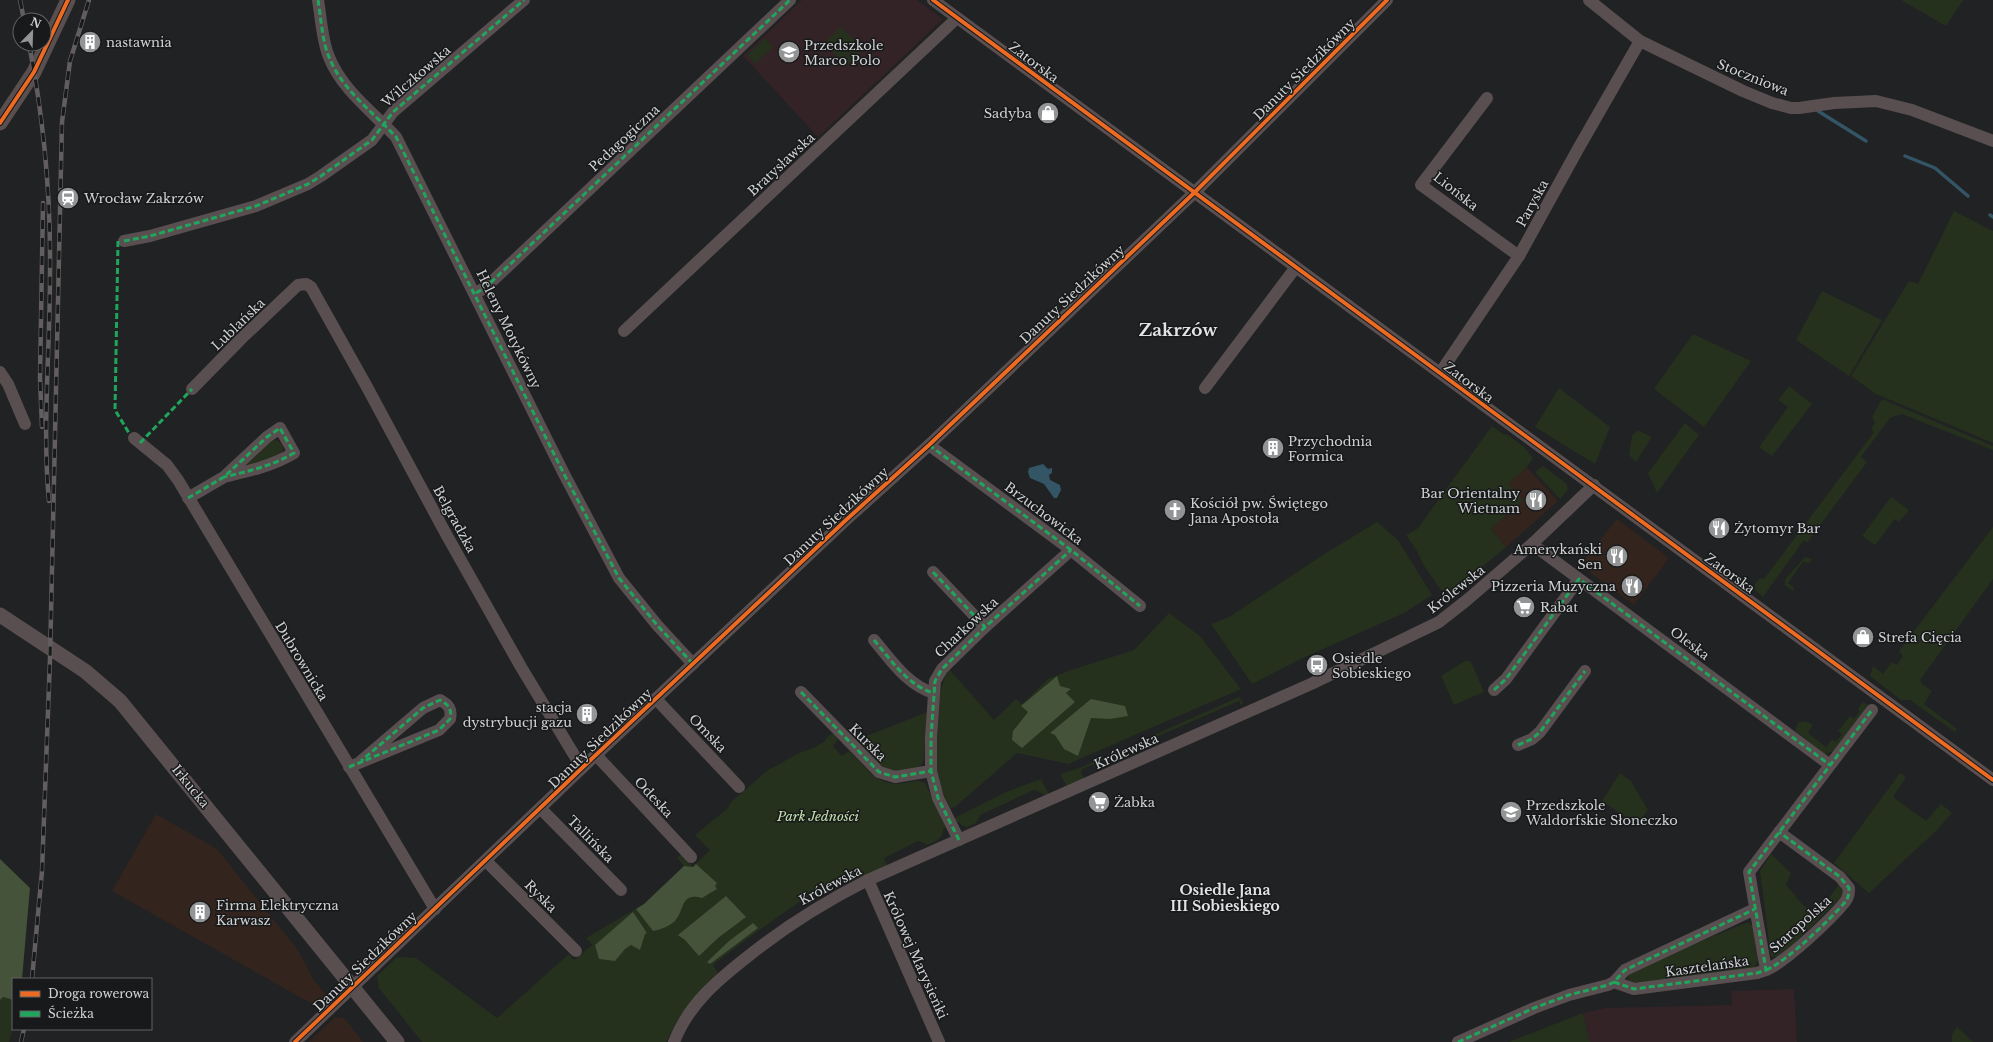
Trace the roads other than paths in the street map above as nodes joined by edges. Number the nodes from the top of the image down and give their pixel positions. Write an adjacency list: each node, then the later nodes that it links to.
1 (68, 0): 11 (street)
2 (318, 0): 12 (street, Heleny Motykówny)
3 (524, 0): 12 (street, Wilczkowska)
4 (790, 0): 19 (street, Pedagogiczna)
5 (933, 0): 8 (street, Zatorska)
6 (1387, 0): 14 (street, Danuty Siedzikówny)
7 (1589, 0): 9 (street, Stoczniowa)
8 (957, 18): 14 (street, Zatorska); 20 (street, Bratysławska)
9 (1640, 41): 13 (street, Stoczniowa); 16 (street, Paryska)
10 (1487, 98): 16 (street, Liońska)
11 (0, 123)
12 (384, 124): 15 (street, Wilczkowska); 19 (street, Heleny Motykówny)
13 (1993, 141)
14 (1194, 193): 17 (street, Zatorska); 27 (street, Danuty Siedzikówny)
15 (124, 241)
16 (1519, 256): 22 (street, Paryska)
17 (1296, 267): 22 (street, Zatorska); 23 (street)
18 (306, 284): 24 (street, Lublańska); 51 (street, Belgradzka)
19 (476, 293): 39 (street, Heleny Motykówny)
20 (624, 331)
21 (0, 372): 25 (street)
22 (1440, 373): 29 (street, Zatorska)
23 (1205, 388)
24 (192, 389)
25 (25, 424)
26 (134, 438): 30 (street, Dubrownicka)
27 (929, 445): 32 (street, Brzuchowicka); 39 (street, Danuty Siedzikówny)
28 (224, 477): 28 (street); 30 (street)
29 (1594, 485): 31 (street, Królewska); 53 (street, Zatorska)
30 (188, 498): 50 (street, Dubrownicka)
31 (1532, 544): 34 (street, Oleska); 57 (street, Królewska)
32 (1071, 550): 35 (street, Brzuchowicka); 37 (street, Charkowska)
33 (933, 572): 37 (street)
34 (1579, 579): 41 (street); 49 (street, Oleska)
35 (1140, 606)
36 (0, 615): 67 (street, Irkucka)
37 (986, 626): 43 (street, Charkowska)
38 (874, 640): 43 (street)
39 (693, 664): 44 (street, Danuty Siedzikówny)
40 (1585, 671): 46 (street)
41 (1494, 690)
42 (801, 692): 52 (street, Kurska)
43 (934, 693): 52 (street, Charkowska)
44 (656, 699): 47 (street, Danuty Siedzikówny); 54 (street, Omska)
45 (1872, 710): 49 (street)
46 (1518, 745)
47 (596, 755): 51 (street, Danuty Siedzikówny); 58 (street, Odeska)
48 (361, 761): 48 (street); 50 (street)
49 (1830, 765): 56 (street)
50 (349, 767): 62 (street, Dubrownicka)
51 (582, 768): 55 (street, Danuty Siedzikówny)
52 (931, 771): 57 (street, Charkowska)
53 (1993, 780)
54 (739, 787)
55 (541, 809): 59 (street, Danuty Siedzikówny); 61 (street, Tallińska)
56 (1779, 832): 63 (street, Kasztelańska); 65 (street, Staropolska)
57 (959, 840): 60 (street, Królewska)
58 (691, 858)
59 (486, 861): 62 (street, Danuty Siedzikówny); 64 (street, Ryska)
60 (868, 880): 70 (street, Królewska); 71 (street, Królowej Marysieńki)
61 (621, 890)
62 (435, 909): 67 (street, Danuty Siedzikówny)
63 (1755, 909): 65 (street, Kasztelańska); 66 (street, Kasztelańska)
64 (576, 951)
65 (1766, 970): 66 (street, Kasztelańska)
66 (1614, 982): 72 (street, Kasztelańska)
67 (353, 986): 68 (street, Danuty Siedzikówny); 69 (street, Irkucka)
68 (295, 1042)
69 (397, 1042)
70 (674, 1042)
71 (939, 1042)
72 (1458, 1042)

